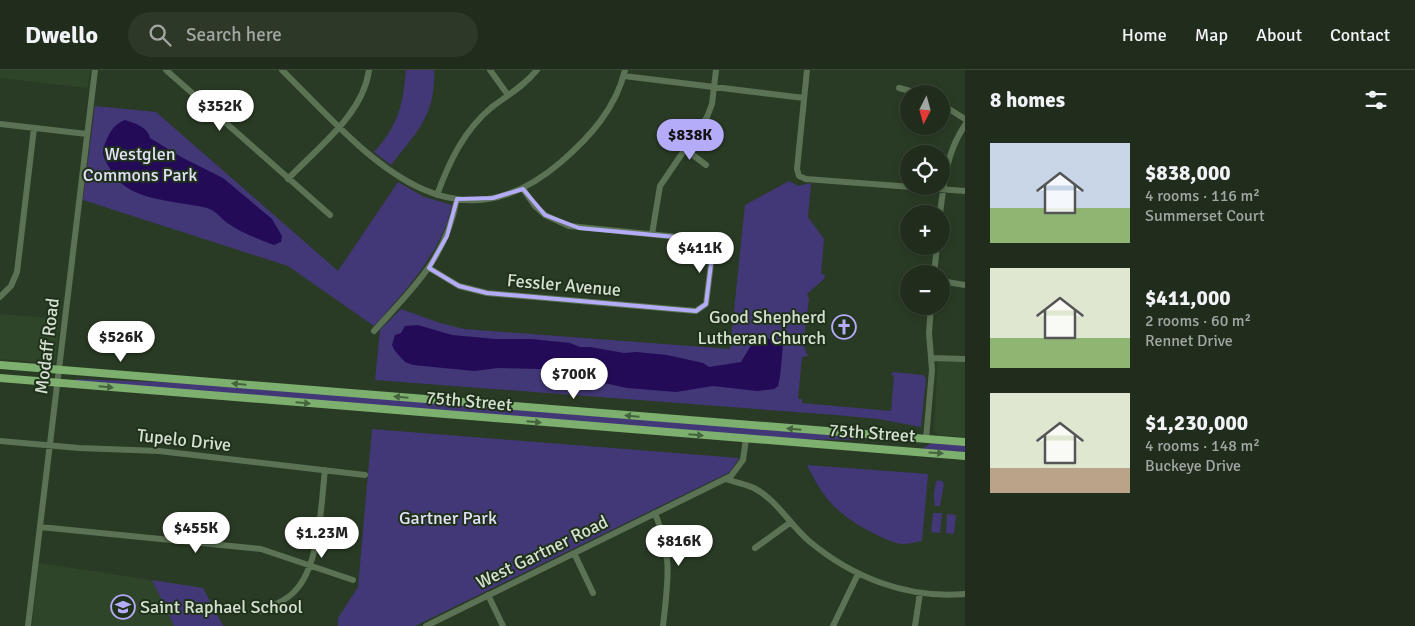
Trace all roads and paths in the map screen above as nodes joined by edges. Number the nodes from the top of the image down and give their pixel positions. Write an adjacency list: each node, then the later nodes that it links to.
1 (95, 70): 19 (street, Modaff Road)
2 (166, 70): 23 (street)
3 (282, 70): 17 (street)
4 (368, 70): 17 (street)
5 (490, 70): 11 (street)
6 (537, 70): 11 (street)
7 (716, 70): 10 (street)
8 (807, 70): 12 (street)
9 (624, 73): 10 (street); 25 (street)
10 (714, 88): 12 (street); 20 (street)
11 (508, 95): 28 (street)
12 (804, 98): 24 (street)
13 (950, 110): 14 (street)
14 (965, 119)
15 (0, 124): 18 (street)
16 (965, 125): 21 (street)
17 (339, 126): 23 (street); 28 (street)
18 (34, 128): 19 (street); 35 (street)
19 (87, 134): 41 (street, Modaff Road)
20 (685, 149): 22 (street); 31 (street)
21 (950, 154)
22 (706, 165)
23 (288, 179): 30 (street)
24 (900, 185)
25 (523, 189): 29 (street); 31 (street)
26 (950, 190): 27 (street)
27 (965, 191)
28 (437, 195): 29 (street)
29 (457, 199): 32 (street)
30 (330, 215)
31 (652, 234): 32 (street, Fessler Avenue)
32 (429, 268): 37 (street)
33 (950, 282): 34 (street)
34 (965, 285)
35 (0, 297)
36 (930, 315): 38 (street)
37 (374, 331)
38 (932, 358): 39 (street); 45 (street)
39 (965, 359)
40 (0, 365): 41 (main road, 75th Street)
41 (59, 370): 43 (street, Modaff Road); 45 (main road, 75th Street, one-way to 41)
42 (0, 378): 43 (main road, 75th Street)
43 (57, 383): 44 (main road, 75th Street, one-way to 44); 48 (street, Modaff Road)
44 (746, 439): 49 (main road, 75th Street); 53 (street, West Gartner Road)
45 (926, 439): 47 (main road, 75th Street); 49 (main road)
46 (0, 441): 48 (street, Tupelo Drive)
47 (965, 442)
48 (50, 445): 51 (street, Tupelo Drive); 56 (street, Modaff Road)
49 (907, 451): 50 (main road, 75th Street, one-way to 50)
50 (965, 456)
51 (325, 470): 52 (street, Tupelo Drive); 59 (street)
52 (365, 475)
53 (725, 478): 54 (street, West Gartner Road); 55 (street)
54 (655, 513): 58 (street, West Gartner Road); 70 (street)
55 (791, 522): 57 (street); 60 (street)
56 (40, 526): 59 (street); 67 (street, Modaff Road)
57 (755, 548)
58 (574, 553): 62 (street); 65 (street, West Gartner Road)
59 (309, 564): 61 (street); 66 (street)
60 (858, 574): 63 (street); 71 (street)
61 (353, 580)
62 (593, 593)
63 (920, 593): 64 (street); 72 (street)
64 (965, 594)
65 (488, 596): 68 (street, West Gartner Road); 69 (street)
66 (260, 611)
67 (28, 626)
68 (426, 626)
69 (503, 626)
70 (663, 626)
71 (833, 626)
72 (915, 626)

